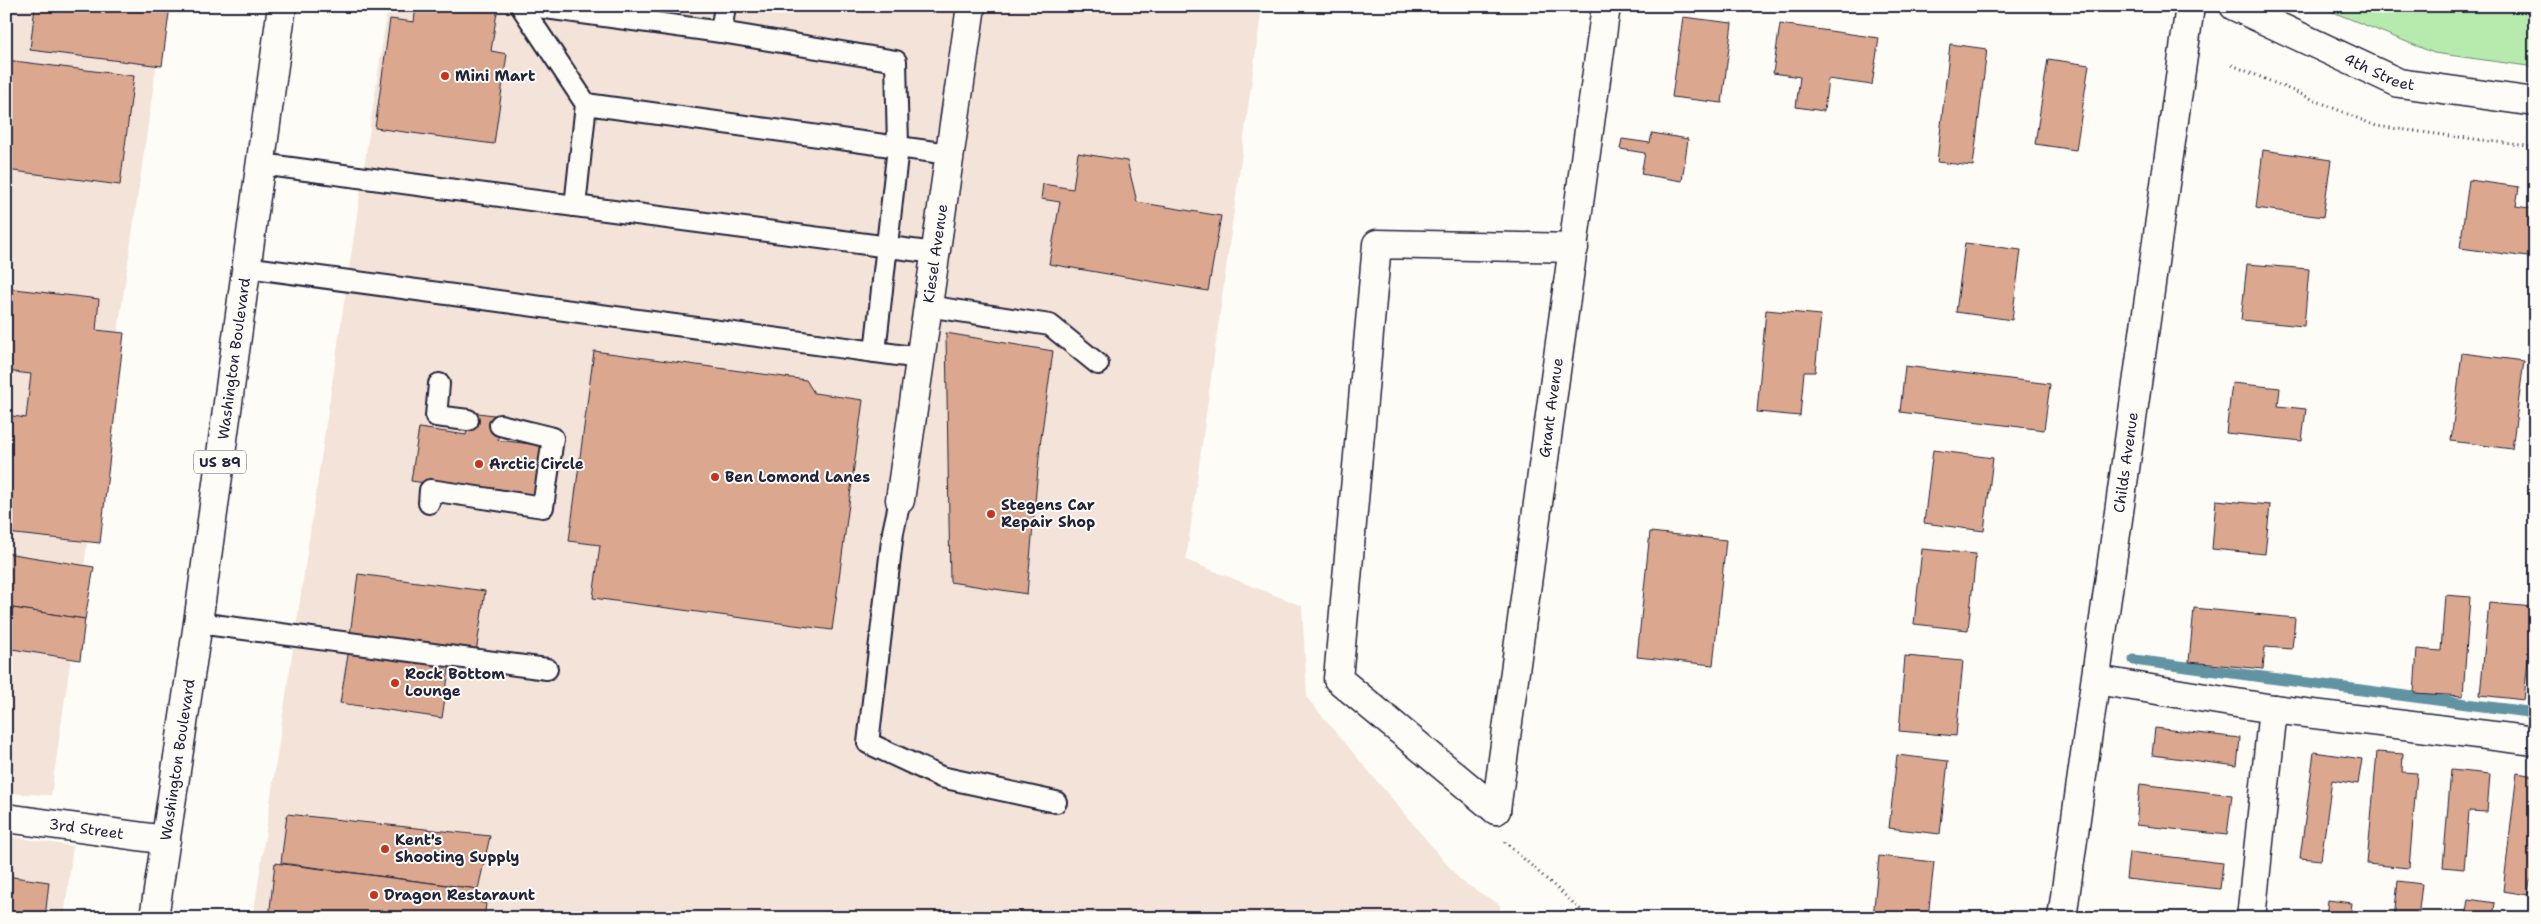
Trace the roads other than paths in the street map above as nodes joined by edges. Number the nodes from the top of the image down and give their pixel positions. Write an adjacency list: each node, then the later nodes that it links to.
1 (282, 6): 14 (street, Washington Boulevard / US 89)
2 (520, 6): 11 (lane)
3 (532, 6): 9 (lane)
4 (725, 6): 9 (lane)
5 (971, 6): 13 (street, Kiesel Avenue)
6 (1606, 6): 17 (street, Grant Avenue)
7 (2190, 6): 31 (street, Childs Avenue)
8 (2234, 6): 10 (street, 4th Street)
9 (722, 32): 12 (lane)
10 (2535, 102)
11 (586, 104): 12 (lane); 15 (lane)
12 (898, 147): 13 (lane); 16 (lane)
13 (949, 154): 18 (street, Kiesel Avenue)
14 (261, 164): 15 (lane); 19 (street, Washington Boulevard / US 89)
15 (575, 206): 16 (lane)
16 (887, 246): 18 (lane); 21 (lane)
17 (1574, 248): 17 (street, Grant Avenue)
18 (935, 252): 20 (street, Kiesel Avenue)
19 (246, 267): 21 (lane); 29 (street, Washington Boulevard / US 89)
20 (927, 306): 22 (street, Kiesel Avenue); 23 (lane)
21 (875, 352): 22 (lane)
22 (920, 358): 27 (street, Kiesel Avenue)
23 (1098, 364)
24 (439, 384): 25 (lane)
25 (468, 420)
26 (500, 425): 28 (lane)
27 (900, 500): 34 (lane)
28 (429, 504)
29 (198, 623): 30 (lane); 36 (street, Washington Boulevard / US 89)
30 (547, 669)
31 (2096, 680): 32 (street); 38 (street, Childs Avenue)
32 (2273, 709): 33 (street); 39 (street)
33 (2535, 741)
34 (1056, 802)
35 (6, 818): 36 (street, 3rd Street)
36 (166, 840): 37 (street, Washington Boulevard / US 89)
37 (154, 918)
38 (2062, 918)
39 (2251, 918)

